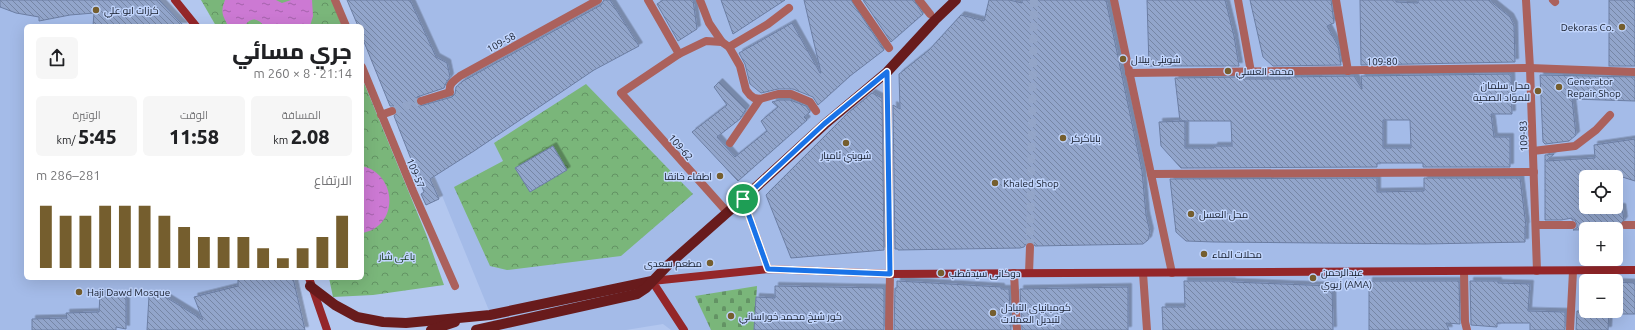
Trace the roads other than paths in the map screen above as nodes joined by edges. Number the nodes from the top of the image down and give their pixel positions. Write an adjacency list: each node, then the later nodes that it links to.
1 (175, 0): 15 (main road)
2 (335, 0): 16 (street)
3 (598, 0): 28 (street, 109-58)
4 (648, 0): 19 (street)
5 (700, 0): 17 (street)
6 (856, 0): 18 (street)
7 (919, 0): 14 (street)
8 (956, 0): 23 (main road)
9 (1114, 0): 26 (street)
10 (1238, 0): 24 (street)
11 (1336, 0): 21 (street)
12 (1526, 0): 20 (street, 109-83)
13 (789, 8): 17 (street)
14 (930, 14)
15 (194, 24)
16 (345, 24)
17 (726, 44): 19 (street); 27 (street)
18 (889, 48)
19 (679, 54): 38 (street, 109-62)
20 (1530, 68): 21 (street, 109-80); 25 (street, 109-80); 34 (street, 109-83)
21 (1348, 71): 24 (street, 109-80)
22 (364, 72): 31 (street, 109-57)
23 (887, 72): 37 (main road); 53 (street)
24 (1251, 72): 26 (street, 109-80)
25 (1635, 72)
26 (1129, 73): 36 (street)
27 (760, 99): 30 (street); 33 (street)
28 (420, 101)
29 (392, 111): 31 (street)
30 (816, 111)
31 (381, 115): 56 (street, 109-57)
32 (1610, 115): 34 (street)
33 (730, 143)
34 (1534, 151): 35 (street, 109-83)
35 (1534, 172): 36 (street); 39 (street, 109-83)
36 (1151, 174): 50 (street)
37 (743, 199): 38 (main road); 44 (street)
38 (728, 213): 54 (main road)
39 (1536, 225): 40 (street); 48 (street, 109-83)
40 (1572, 225)
41 (1625, 225): 42 (street)
42 (1635, 225)
43 (1030, 247): 52 (street)
44 (768, 269): 53 (main road); 54 (main road)
45 (1573, 270): 46 (main road); 48 (main road); 66 (street)
46 (1635, 270)
47 (1464, 271): 48 (main road); 50 (main road); 65 (street)
48 (1537, 271)
49 (1143, 272): 50 (main road); 52 (main road); 64 (street)
50 (1172, 272)
51 (1014, 273): 52 (main road); 53 (main road); 63 (street)
52 (1029, 273)
53 (890, 274): 62 (street)
54 (652, 281): 57 (main road); 60 (main road); 61 (main road)
55 (310, 282): 57 (main road); 58 (main road)
56 (455, 286)
57 (474, 315): 59 (main road)
58 (327, 330)
59 (431, 330)
60 (477, 330)
61 (684, 330)
62 (889, 330)
63 (1017, 330)
64 (1146, 330)
65 (1467, 330)
66 (1570, 330)

